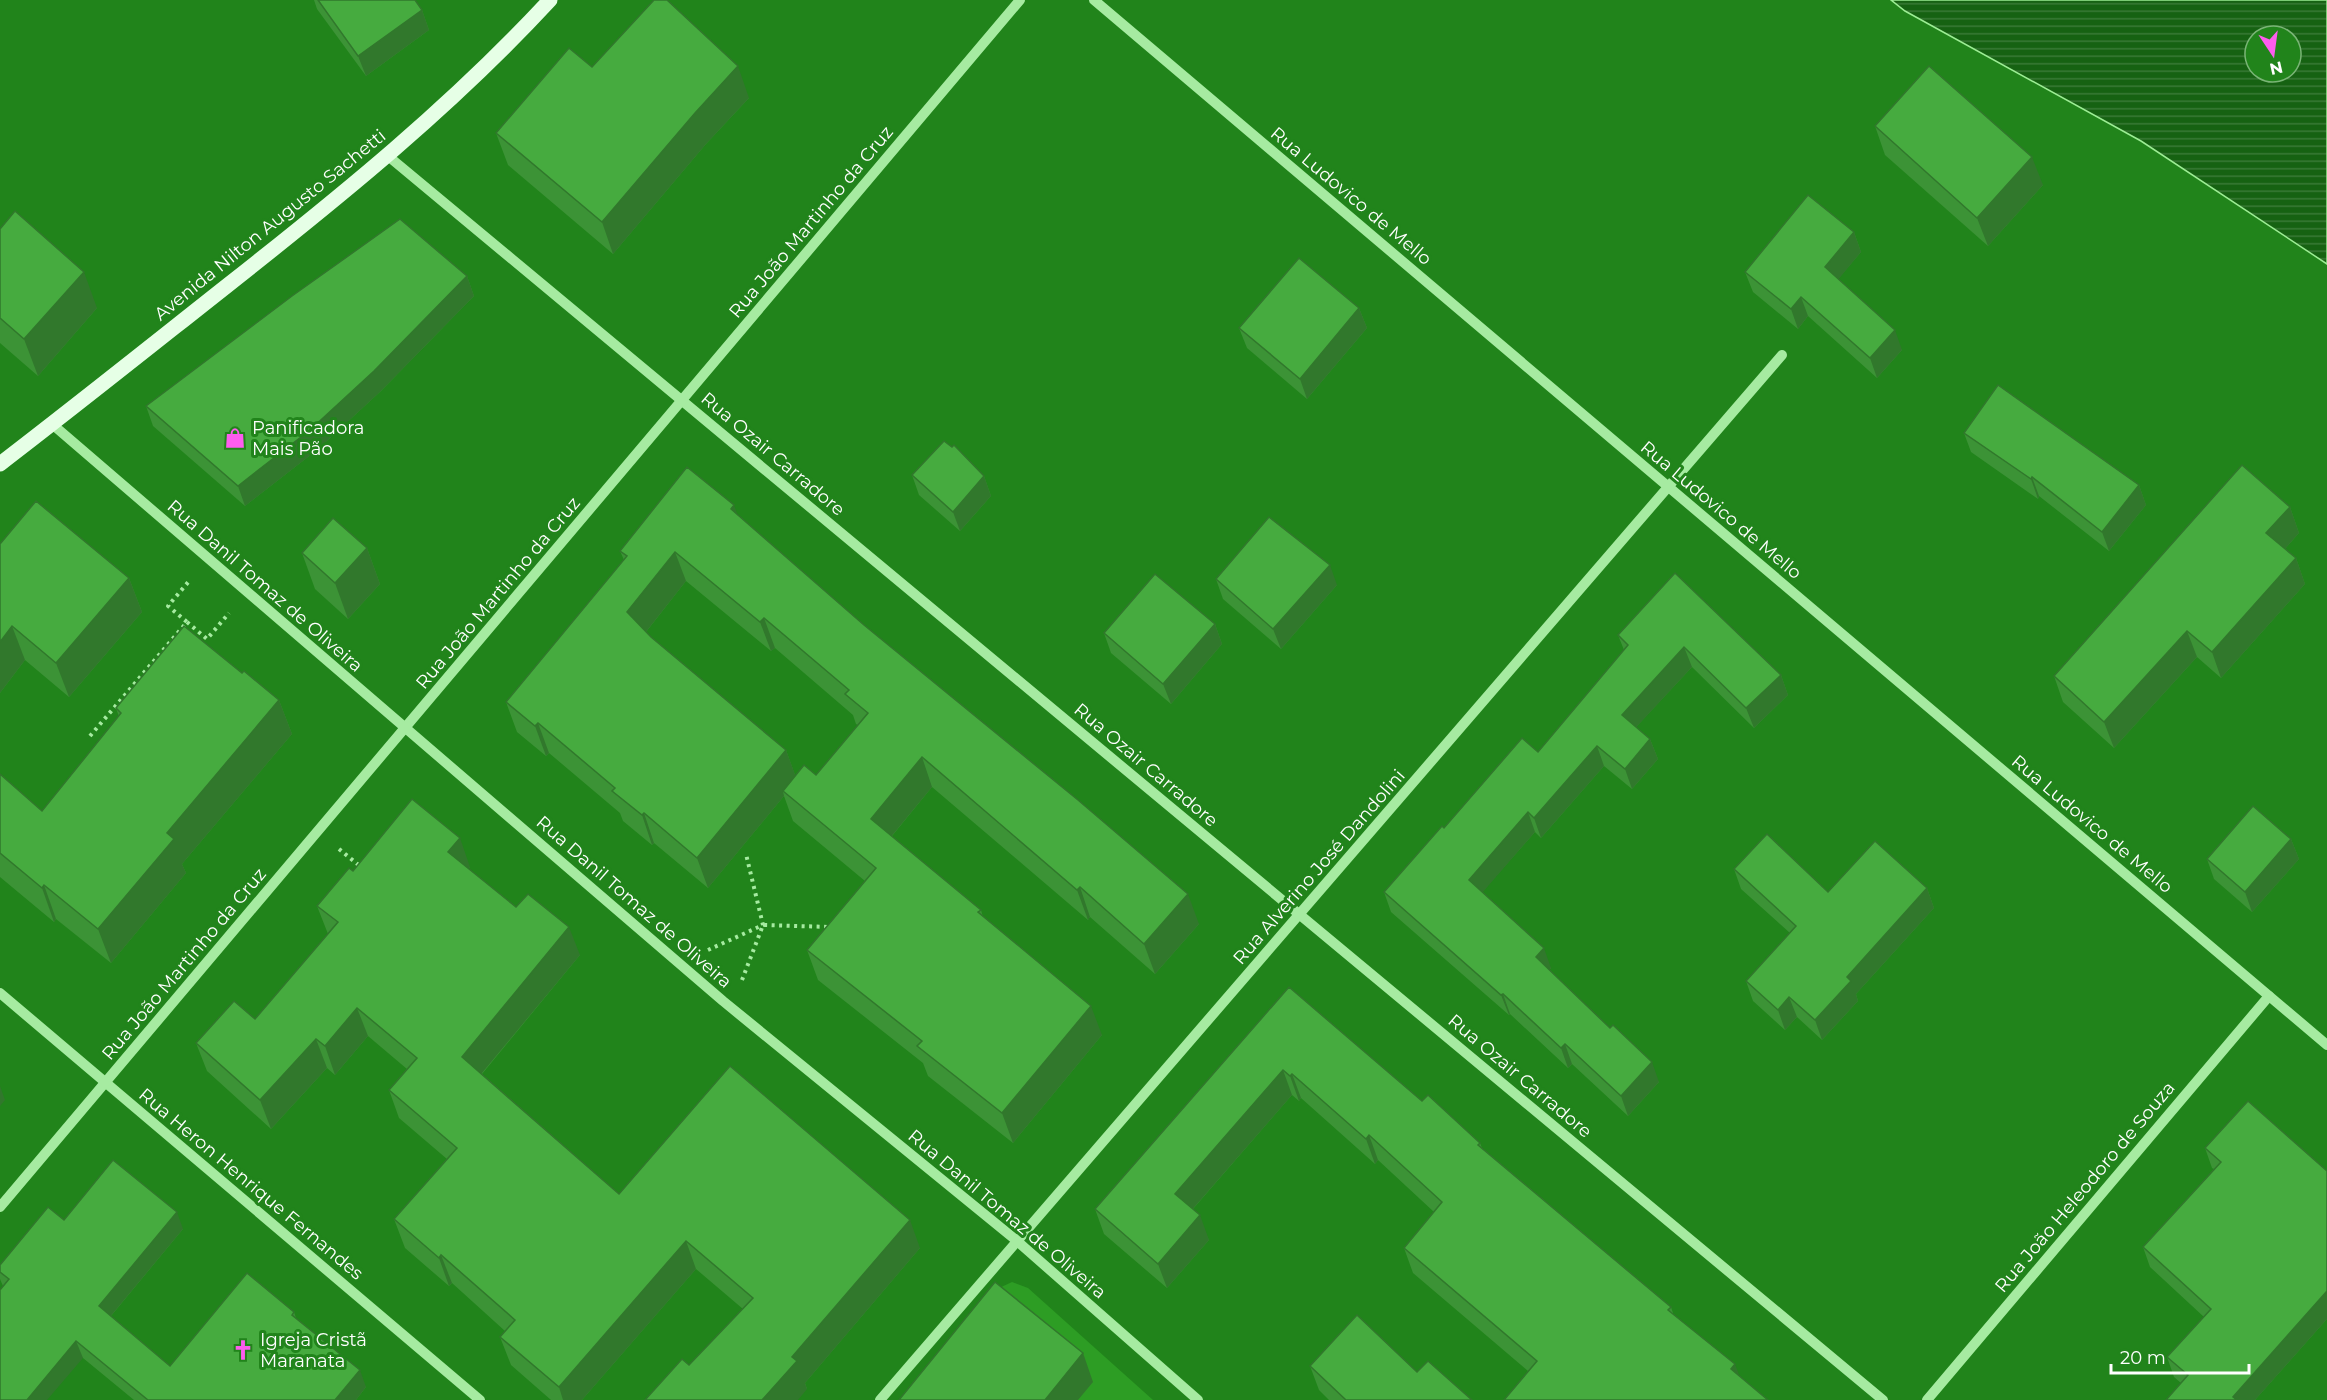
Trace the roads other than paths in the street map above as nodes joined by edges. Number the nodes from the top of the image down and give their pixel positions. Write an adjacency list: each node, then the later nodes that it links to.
1 (550, 0): 4 (main road, Avenida Nilton Augusto Sachetti)
2 (1020, 0): 6 (street, Rua João Martinho da Cruz)
3 (1094, 0): 9 (street, Rua Ludovico de Mello)
4 (388, 156): 6 (street, Rua Ozair Carradore); 7 (main road, Avenida Nilton Augusto Sachetti)
5 (1782, 355): 9 (street, Rua Alverino José Dandolini)
6 (682, 400): 10 (street, Rua João Martinho da Cruz); 11 (street, Rua Ozair Carradore)
7 (52, 424): 8 (main road, Avenida Nilton Augusto Sachetti); 10 (street, Rua Danil Tomaz de Oliveira)
8 (0, 464)
9 (1669, 487): 11 (street, Rua Alverino José Dandolini); 13 (street, Rua Ludovico de Mello)
10 (405, 727): 15 (street, Rua João Martinho da Cruz); 17 (street, Rua Danil Tomaz de Oliveira)
11 (1299, 914): 17 (street, Rua Alverino José Dandolini); 21 (street, Rua Ozair Carradore)
12 (0, 993): 15 (street, Rua Heron Henrique Fernandes)
13 (2269, 996): 14 (street, Rua Ludovico de Mello); 22 (street, Rua João Heleodoro de Souza)
14 (2327, 1045)
15 (105, 1082): 16 (street, Rua João Martinho da Cruz); 18 (street, Rua Heron Henrique Fernandes)
16 (0, 1207)
17 (1017, 1241): 19 (street, Rua Alverino José Dandolini); 20 (street, Rua Danil Tomaz de Oliveira)
18 (480, 1400)
19 (880, 1400)
20 (1198, 1400)
21 (1883, 1400)
22 (1927, 1400)

